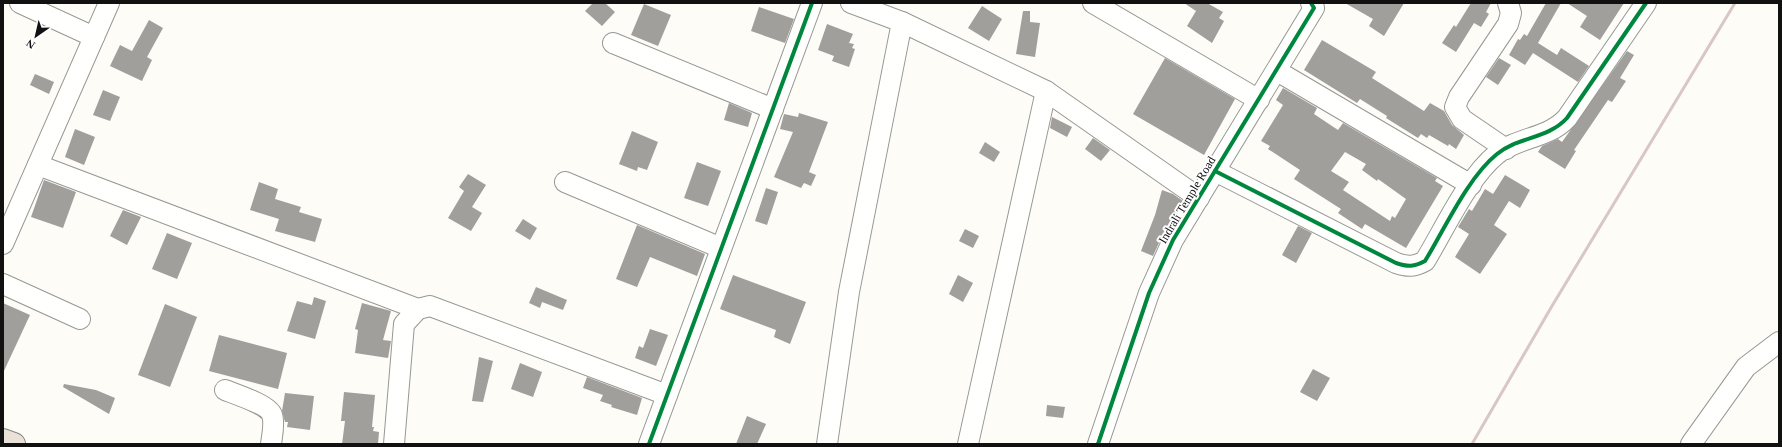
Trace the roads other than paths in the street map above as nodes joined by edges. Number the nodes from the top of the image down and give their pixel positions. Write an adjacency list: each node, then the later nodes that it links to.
1 (20, 3): 10 (street)
2 (109, 3): 10 (street)
3 (812, 3): 15 (street)
4 (851, 3): 9 (street)
5 (1093, 3): 14 (street)
6 (1311, 3): 12 (street, Indrali Temple Road)
7 (1508, 3): 16 (street)
8 (1646, 3): 16 (street)
9 (902, 22): 13 (street); 36 (street)
10 (94, 37): 17 (street)
11 (613, 43): 15 (street)
12 (1277, 71): 14 (street, Indrali Temple Road); 20 (street)
13 (1046, 91): 21 (street); 37 (street)
14 (1259, 100): 18 (street, Indrali Temple Road)
15 (773, 108): 23 (street)
16 (1506, 148): 20 (street)
17 (38, 165): 22 (street); 25 (street)
18 (1215, 171): 20 (street); 21 (street, Indrali Temple Road)
19 (565, 182): 23 (street)
20 (1471, 185)
21 (1199, 198): 38 (street, Indrali Temple Road)
22 (3, 244)
23 (721, 248): 29 (street)
24 (3, 284): 26 (street)
25 (418, 309): 29 (street); 34 (street)
26 (80, 319)
27 (1779, 342): 31 (street)
28 (225, 390): 33 (street)
29 (667, 395): 35 (street)
30 (3, 440): 32 (highway)
31 (1694, 443)
32 (14, 444)
33 (271, 444)
34 (394, 444)
35 (649, 444)
36 (827, 444)
37 (968, 444)
38 (1098, 444)

